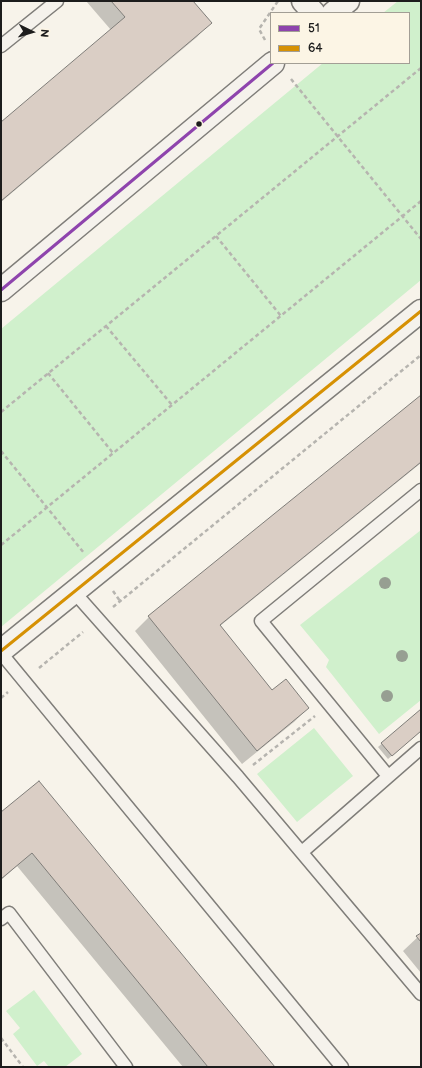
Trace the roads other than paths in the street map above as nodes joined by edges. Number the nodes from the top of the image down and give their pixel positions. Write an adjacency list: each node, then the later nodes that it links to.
1 (57, 1): 6 (lane)
2 (303, 1): 4 (main road)
3 (348, 1): 5 (main road)
4 (313, 12)
5 (334, 12)
6 (1, 46)
7 (272, 64): 8 (main road)
8 (1, 290)
9 (421, 311): 11 (main road)
10 (421, 490): 14 (lane)
11 (74, 592): 12 (main road); 15 (lane)
12 (1, 652): 19 (lane)
13 (421, 748): 14 (lane)
14 (388, 776): 15 (lane)
15 (302, 852): 17 (lane)
16 (1, 919): 18 (lane)
17 (421, 994)
18 (126, 1067)
19 (342, 1067)

